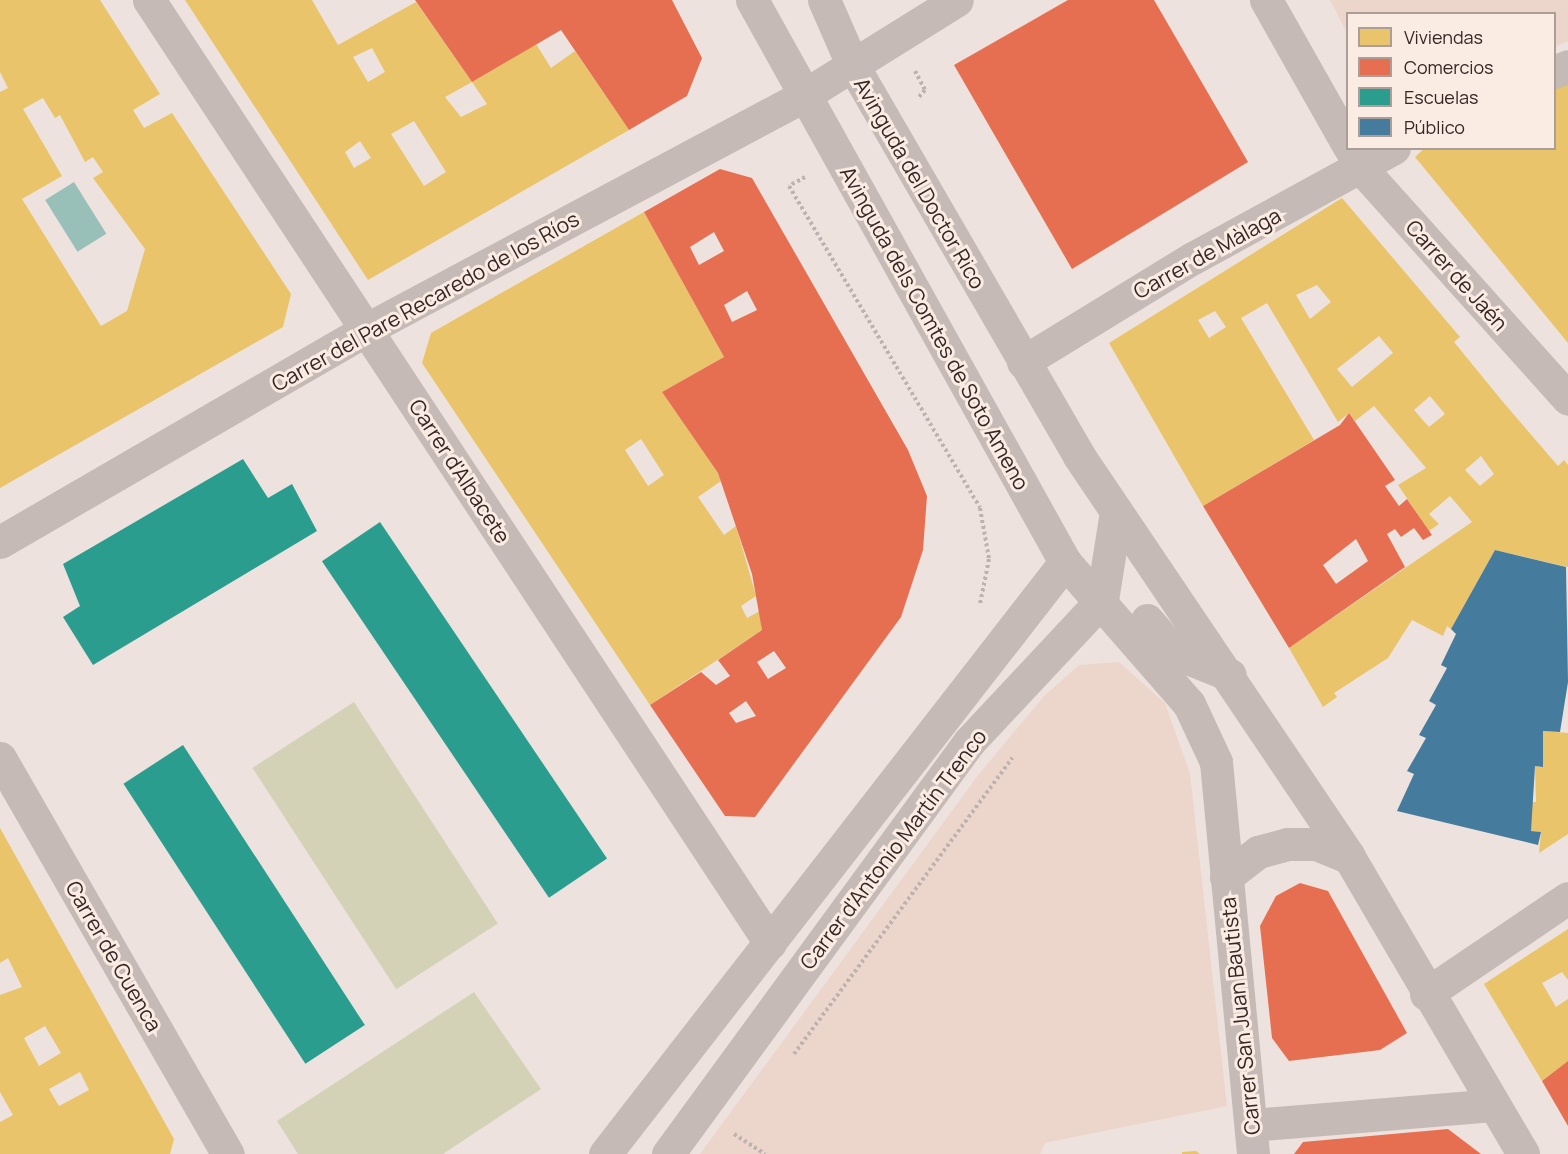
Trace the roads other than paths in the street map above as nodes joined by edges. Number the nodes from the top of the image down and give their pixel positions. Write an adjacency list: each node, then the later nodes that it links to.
1 (149, 0): 11 (street, Carrer d'Albacete)
2 (752, 0): 7 (street)
3 (824, 0): 6 (street, Avinguda del Doctor Rico)
4 (957, 0): 6 (street, Carrer del Pare Recaredo de los Ríos)
5 (1266, 0): 8 (street, Carrer de Jaén)
6 (852, 64): 7 (street, Carrer del Pare Recaredo de los Ríos); 12 (street, Avinguda del Doctor Rico)
7 (802, 96): 11 (street, Carrer del Pare Recaredo de los Ríos); 16 (street, Avinguda dels Comtes de Soto Ameno)
8 (1346, 142)
9 (1380, 150): 10 (street, Carrer de Màlaga)
10 (1353, 154): 12 (street, Carrer de Màlaga); 13 (street, Carrer de Jaén)
11 (367, 329): 15 (street, Carrer del Pare Recaredo de los Ríos); 23 (street, Carrer d'Albacete)
12 (1023, 362): 14 (street)
13 (1568, 399)
14 (1116, 512): 17 (street); 18 (street)
15 (0, 542)
16 (1065, 562): 17 (street, Avinguda dels Comtes de Soto Ameno); 23 (street, Carrer d'Antonio Martín Trenco)
17 (1104, 585): 18 (street, Avinguda dels Comtes de Soto Ameno); 21 (street, Avinguda dels Comtes de Soto Ameno); 29 (street, Carrer d'Antonio Martín Trenco)
18 (1230, 675): 20 (street)
19 (0, 758): 27 (street, Carrer de Cuenca)
20 (1349, 857): 21 (street); 24 (street)
21 (1226, 877): 26 (street, Carrer San Juan Bautista)
22 (1568, 898): 24 (street)
23 (770, 943): 28 (street, Carrer d'Antonio Martín Trenco)
24 (1426, 994): 25 (street)
25 (1493, 1105): 26 (street); 30 (street)
26 (1252, 1140)
27 (228, 1154)
28 (605, 1154)
29 (668, 1154)
30 (1523, 1154)

